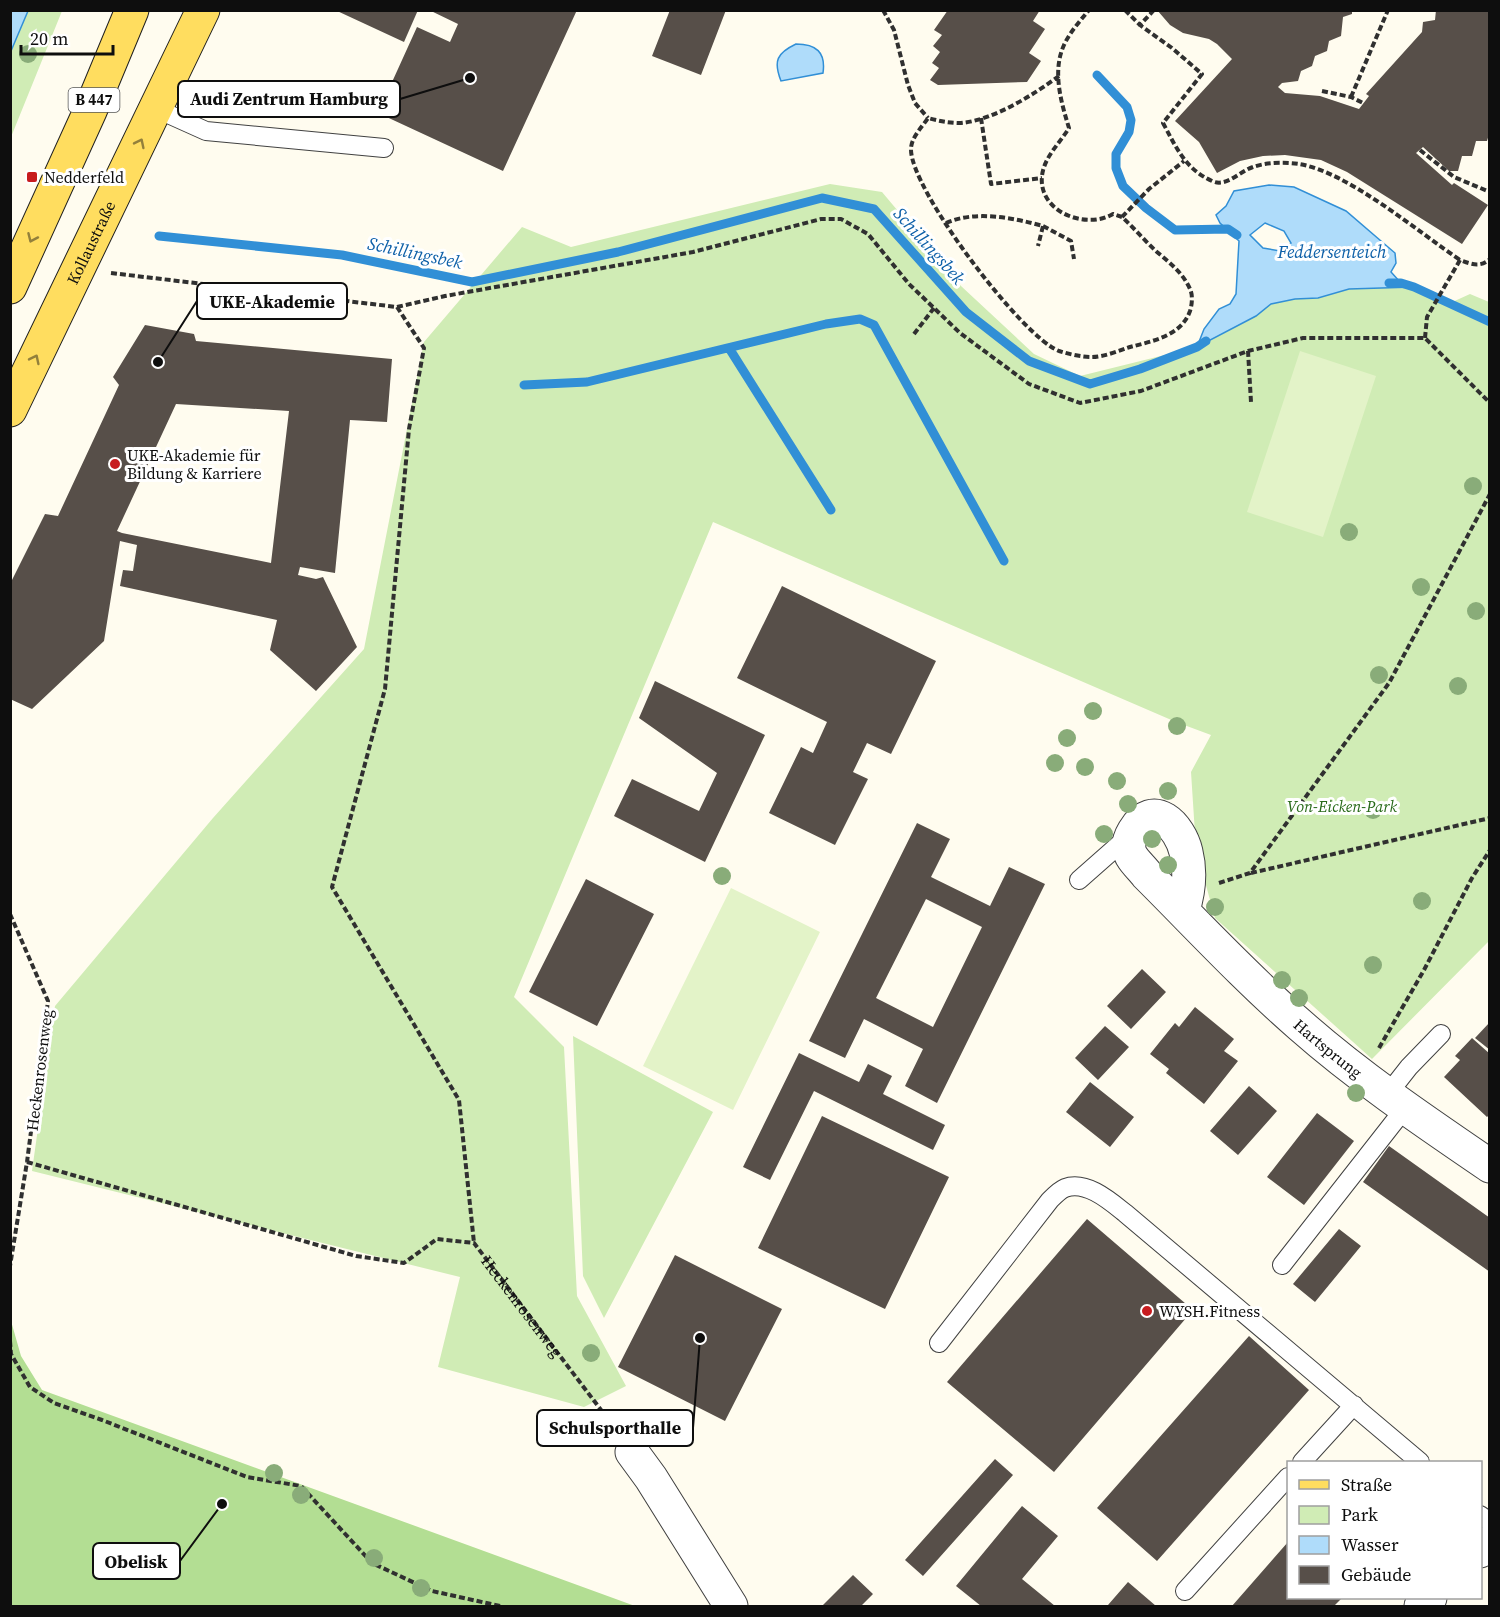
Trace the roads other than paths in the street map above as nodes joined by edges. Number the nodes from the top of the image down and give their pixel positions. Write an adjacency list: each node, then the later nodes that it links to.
1 (132, 10): 5 (main road, B 447, one-way to 5)
2 (203, 10): 3 (main road, Kollaustraße)
3 (157, 109): 4 (lane); 6 (main road, Kollaustraße, one-way to 3)
4 (384, 148)
5 (10, 287)
6 (10, 410)
7 (1133, 833): 8 (lane); 9 (street, Hartsprung); 9 (street)
8 (1079, 880)
9 (1186, 898): 11 (street, Hartsprung)
10 (1441, 1034): 11 (lane)
11 (1396, 1101): 12 (street, Hartsprung); 13 (lane)
12 (1490, 1166)
13 (1282, 1265)
14 (939, 1343): 15 (lane)
15 (1354, 1406): 16 (lane); 17 (lane)
16 (1303, 1461)
17 (1419, 1461)
18 (639, 1468): 21 (street)
19 (1287, 1478): 20 (lane)
20 (1185, 1591)
21 (732, 1606)

